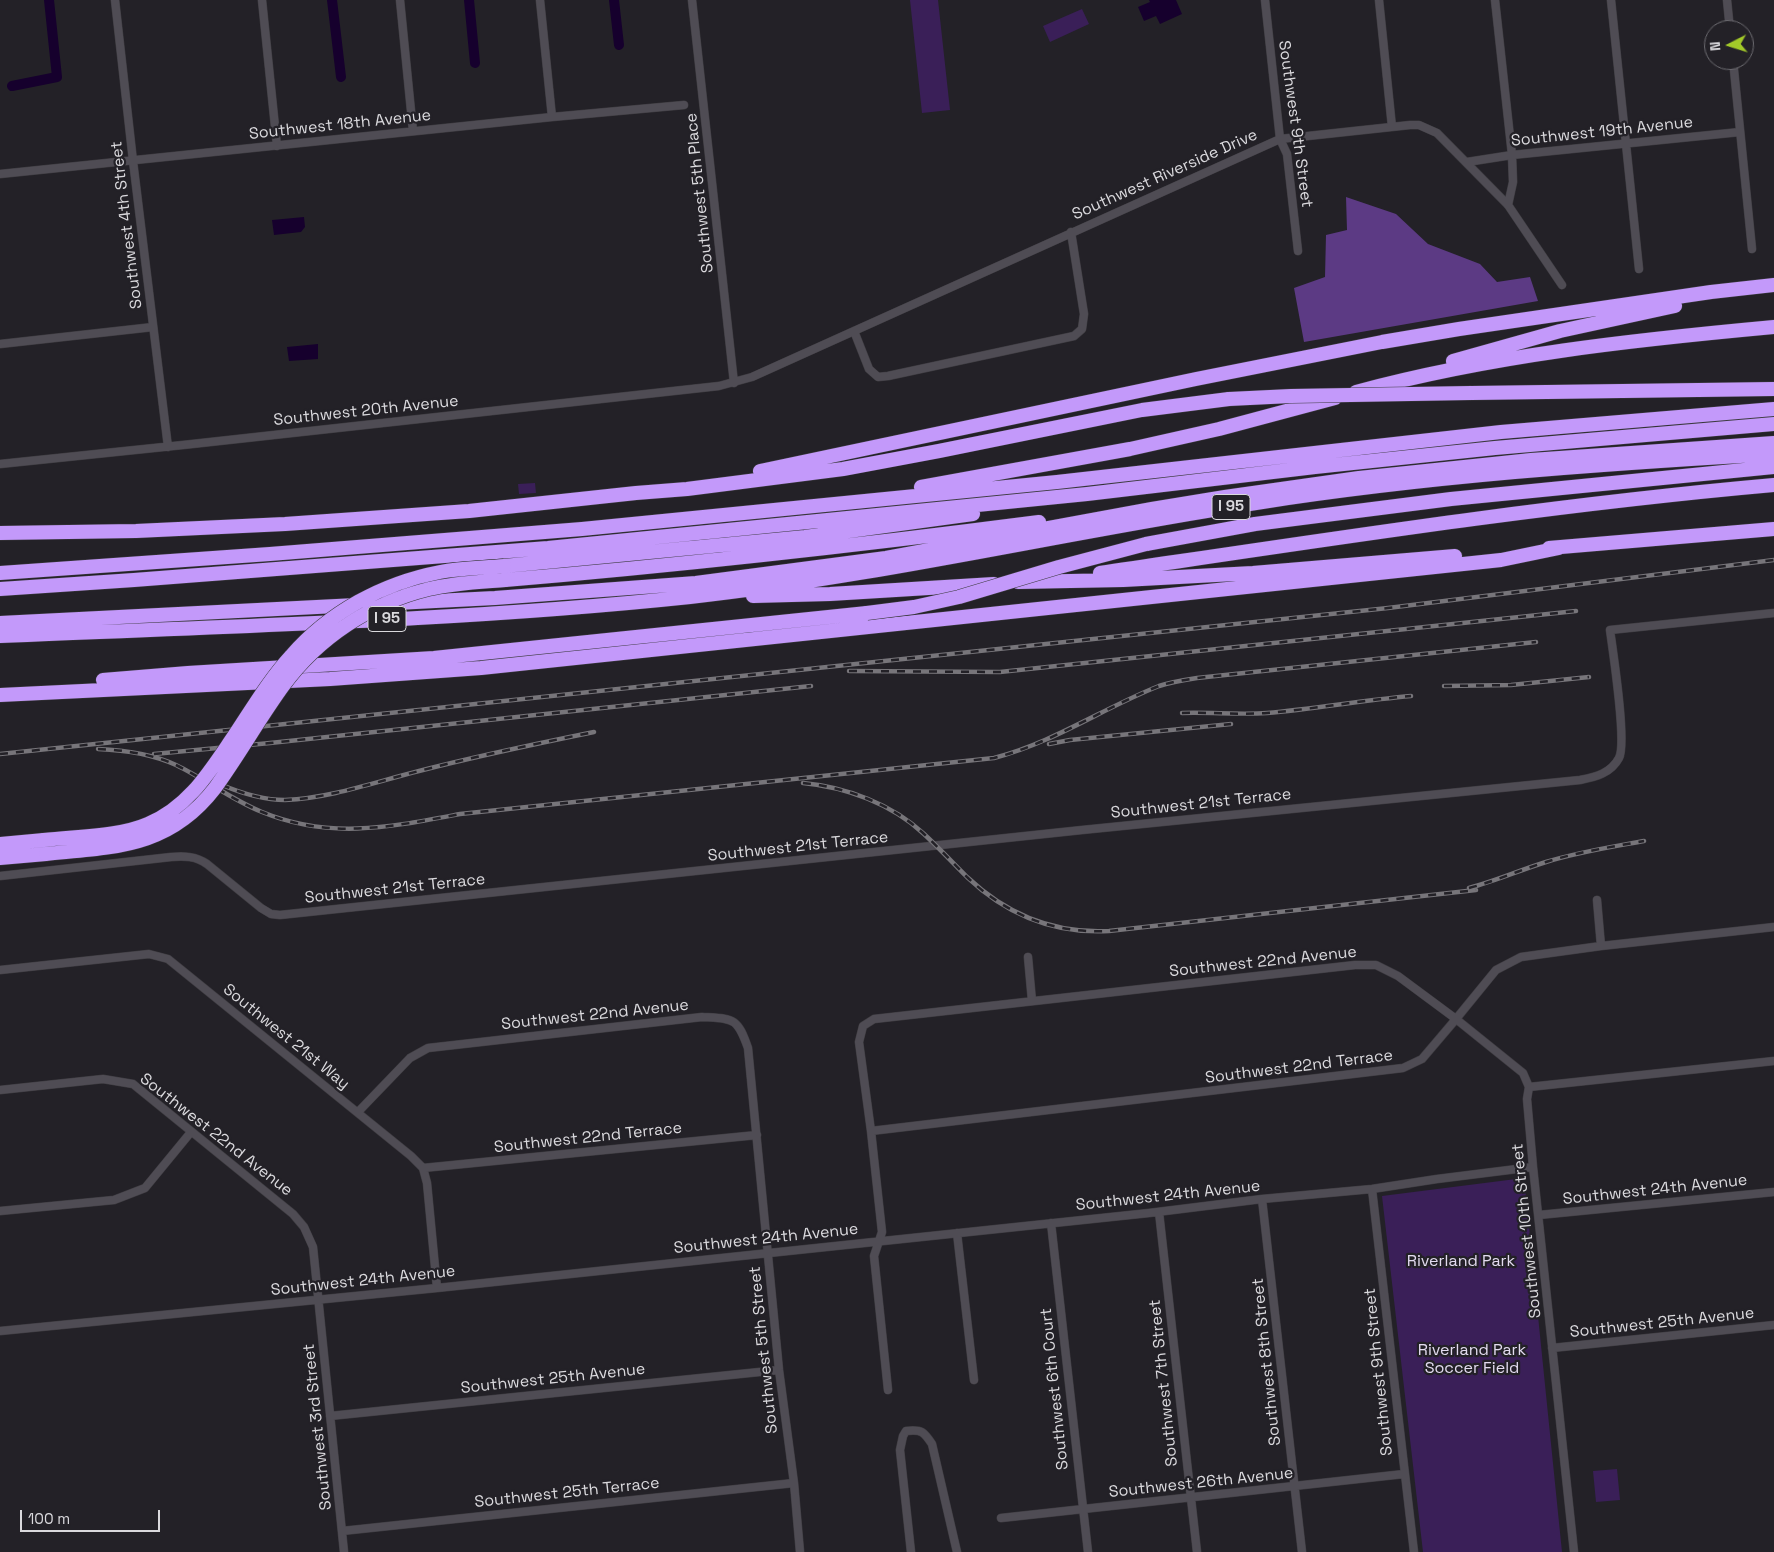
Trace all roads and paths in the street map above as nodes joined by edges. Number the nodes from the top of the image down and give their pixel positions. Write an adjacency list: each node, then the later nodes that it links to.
1 (115, 0): 22 (street, Southwest 4th Street)
2 (262, 0): 20 (street)
3 (400, 0): 16 (street)
4 (540, 0): 14 (street)
5 (692, 0): 37 (street, Southwest 5th Place)
6 (1265, 0): 18 (street, Southwest 9th Street)
7 (1379, 0): 15 (street)
8 (1495, 0): 21 (street)
9 (1611, 0): 19 (street)
10 (1727, 0): 11 (street)
11 (1729, 20)
12 (1734, 70): 17 (street)
13 (684, 105): 14 (street, Southwest 18th Avenue)
14 (552, 117): 16 (street, Southwest 18th Avenue)
15 (1392, 127): 18 (street, Southwest Riverside Drive); 23 (street, Southwest Riverside Drive)
16 (413, 132): 20 (street, Southwest 18th Avenue)
17 (1740, 132): 19 (street, Southwest 19th Avenue); 27 (street)
18 (1280, 139): 26 (street, Southwest Riverside Drive); 28 (street, Southwest 9th Street)
19 (1626, 143): 21 (street, Southwest 19th Avenue); 29 (street)
20 (277, 146): 22 (street, Southwest 18th Avenue)
21 (1512, 155): 23 (street, Southwest 19th Avenue); 25 (street)
22 (133, 161): 24 (street, Southwest 18th Avenue); 33 (street, Southwest 4th Street)
23 (1467, 162): 25 (street, Southwest Riverside Drive)
24 (0, 174)
25 (1508, 204): 30 (street, Southwest Riverside Drive)
26 (1071, 232): 35 (street, Southwest Riverside Drive); 35 (street)
27 (1752, 248)
28 (1298, 251)
29 (1639, 269)
30 (1562, 285)
31 (1774, 285): 48 (highway)
32 (1774, 291): 38 (highway)
33 (153, 327): 36 (street); 43 (street, Southwest 4th Street)
34 (1774, 327): 38 (highway)
35 (854, 331): 37 (street, Southwest Riverside Drive)
36 (0, 344)
37 (734, 383): 43 (street, Southwest 20th Avenue)
38 (1379, 386): 50 (highway)
39 (1774, 389): 48 (highway, bridge)
40 (1774, 409): 50 (highway)
41 (1774, 424): 49 (highway)
42 (1774, 443): 51 (highway)
43 (168, 447): 45 (street, Southwest 20th Avenue)
44 (1774, 454): 59 (highway, I 95)
45 (0, 464)
46 (1774, 466): 63 (highway, bridge)
47 (1774, 485): 57 (highway)
48 (636, 493): 53 (highway)
49 (1086, 494): 56 (highway); 58 (highway)
50 (840, 502): 55 (highway)
51 (1190, 503): 56 (highway); 61 (highway)
52 (1774, 529): 54 (highway)
53 (0, 532)
54 (1558, 548): 57 (highway); 64 (highway)
55 (0, 573)
56 (505, 573): 66 (highway, bridge)
57 (1048, 581): 59 (highway)
58 (0, 589)
59 (692, 596): 62 (highway, I 95)
60 (1774, 613): 68 (street, Southwest 21st Terrace)
61 (0, 623)
62 (0, 636)
63 (0, 690)
64 (0, 695)
65 (0, 844): 66 (highway)
66 (45, 847): 67 (highway)
67 (0, 858)
68 (0, 876)
69 (1597, 900): 71 (street)
70 (1774, 927): 71 (street)
71 (1601, 946): 75 (street)
72 (1028, 957): 74 (street)
73 (0, 970): 80 (street, Southwest 21st Way)
74 (1032, 1000): 75 (street, Southwest 22nd Avenue); 81 (street, Southwest 22nd Avenue)
75 (1456, 1019): 78 (street); 81 (street, Southwest 22nd Terrace)
76 (740, 1026): 80 (street, Southwest 22nd Avenue); 83 (street, Southwest 5th Street)
77 (1774, 1061): 78 (street)
78 (1529, 1086): 84 (street, Southwest 10th Street)
79 (0, 1090): 82 (street, Southwest 22nd Avenue)
80 (358, 1112): 85 (street, Southwest 21st Way)
81 (871, 1131): 94 (street)
82 (191, 1132): 89 (street); 97 (street, Southwest 22nd Avenue)
83 (757, 1134): 85 (street, Southwest 22nd Terrace); 95 (street, Southwest 5th Street)
84 (1533, 1167): 86 (street, Southwest 24th Avenue); 91 (street, Southwest 10th Street)
85 (423, 1168): 96 (street)
86 (1372, 1189): 88 (street, Southwest 24th Avenue); 105 (street, Southwest 9th Street)
87 (1774, 1192): 91 (street, Southwest 24th Avenue)
88 (1262, 1199): 90 (street, Southwest 24th Avenue); 107 (street, Southwest 8th Street)
89 (0, 1211)
90 (1159, 1212): 92 (street, Southwest 24th Avenue); 108 (street, Southwest 7th Street)
91 (1539, 1215): 100 (street, Southwest 10th Street)
92 (1051, 1223): 93 (street, Southwest 24th Avenue); 109 (street, Southwest 6th Court)
93 (957, 1233): 94 (street, Southwest 24th Avenue); 102 (street)
94 (880, 1242): 95 (street, Southwest 24th Avenue); 103 (street)
95 (768, 1252): 96 (street, Southwest 24th Avenue); 101 (street, Southwest 5th Street)
96 (438, 1288): 97 (street, Southwest 24th Avenue)
97 (318, 1299): 99 (street, Southwest 24th Avenue); 104 (street, Southwest 3rd Street)
98 (1774, 1325): 100 (street, Southwest 25th Avenue)
99 (0, 1331)
100 (1552, 1348): 120 (street, Southwest 10th Street)
101 (779, 1370): 104 (street, Southwest 25th Avenue); 106 (street, Southwest 5th Street)
102 (974, 1380)
103 (888, 1390)
104 (330, 1416): 111 (street, Southwest 3rd Street)
105 (1404, 1474): 107 (street, Southwest 26th Avenue); 119 (street, Southwest 9th Street)
106 (794, 1483): 111 (street, Southwest 25th Terrace); 113 (street, Southwest 5th Street)
107 (1295, 1487): 108 (street, Southwest 26th Avenue); 118 (street, Southwest 8th Street)
108 (1191, 1498): 109 (street, Southwest 26th Avenue); 117 (street, Southwest 7th Street)
109 (1083, 1510): 110 (street, Southwest 26th Avenue); 116 (street, Southwest 6th Court)
110 (1001, 1518)
111 (342, 1531): 112 (street, Southwest 3rd Street)
112 (344, 1552)
113 (800, 1552)
114 (911, 1552): 115 (street)
115 (957, 1552)
116 (1088, 1552)
117 (1197, 1552)
118 (1302, 1552)
119 (1414, 1552)
120 (1574, 1552)

